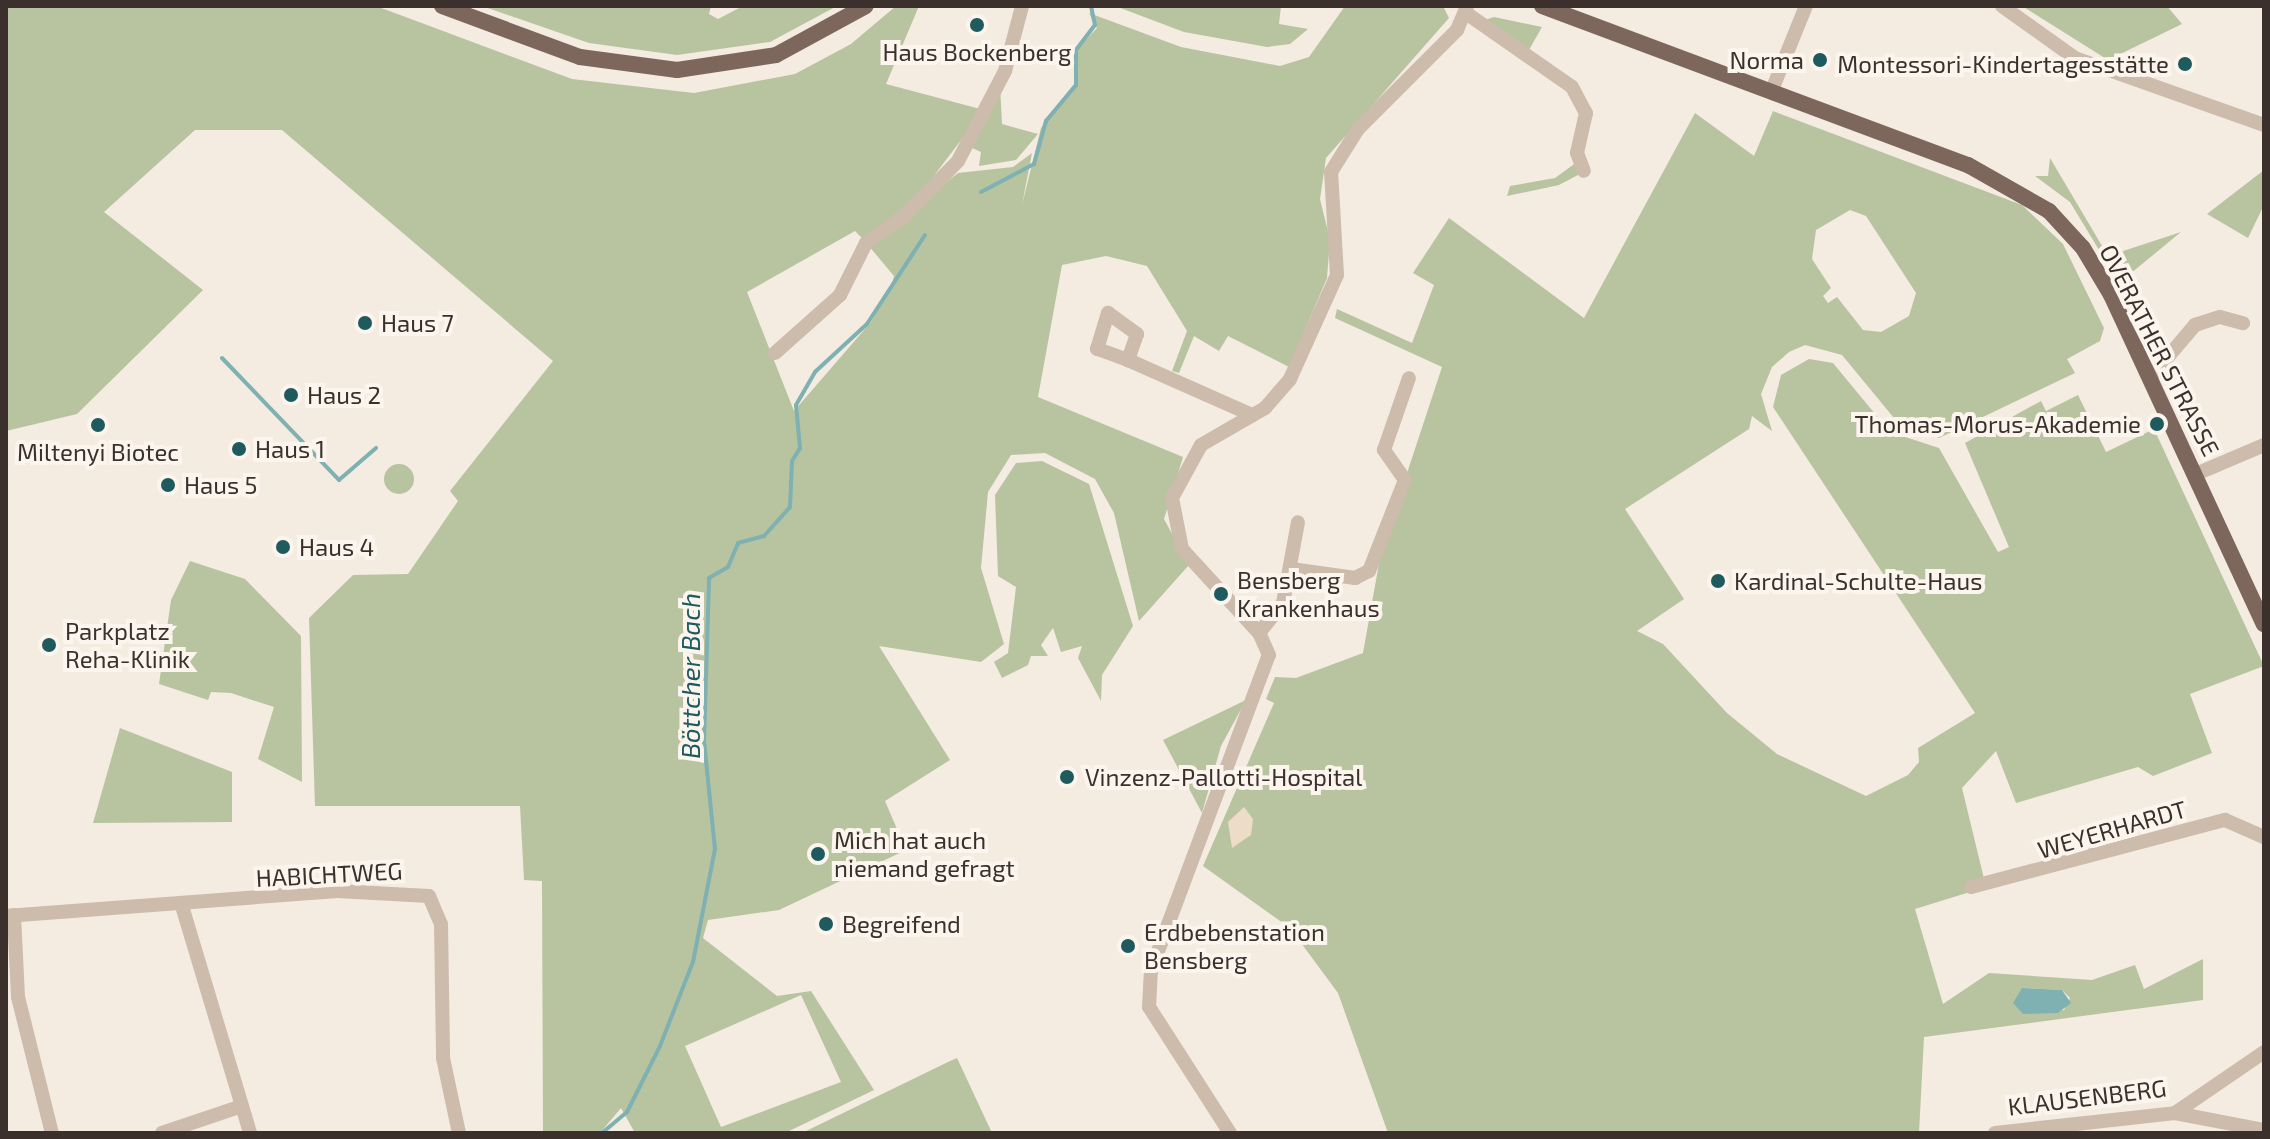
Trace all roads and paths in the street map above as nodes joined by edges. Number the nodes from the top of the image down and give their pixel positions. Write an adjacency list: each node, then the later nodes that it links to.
1 (442, 6): 6 (main road)
2 (1022, 6): 12 (street)
3 (1542, 6): 8 (main road, OVERATHER STRASSE)
4 (1806, 6): 8 (street)
5 (2002, 6): 9 (street)
6 (860, 8)
7 (1466, 10): 10 (street); 16 (street)
8 (1772, 90): 15 (main road, OVERATHER STRASSE)
9 (2264, 125)
10 (1584, 171)
11 (2243, 323): 15 (street)
12 (775, 353)
13 (1128, 360): 16 (street)
14 (1409, 378): 20 (street)
15 (2150, 378): 18 (main road, OVERATHER STRASSE)
16 (1252, 415): 22 (street)
17 (2264, 445): 18 (street)
18 (2196, 474): 21 (main road, OVERATHER STRASSE)
19 (1298, 522): 20 (street)
20 (1291, 569): 22 (street)
21 (2264, 624)
22 (1259, 633): 35 (street)
23 (2264, 837): 24 (street, WEYERHARDT)
24 (1971, 887)
25 (182, 906): 26 (street); 28 (street); 34 (street, HABICHTWEG)
26 (10, 915): 31 (street)
27 (2264, 1052): 29 (street, KLAUSENBERG)
28 (242, 1106): 32 (street); 33 (street)
29 (2175, 1113): 30 (street); 36 (street, KLAUSENBERG)
30 (2264, 1130)
31 (52, 1133)
32 (162, 1133)
33 (250, 1133)
34 (459, 1133)
35 (1230, 1133)
36 (1995, 1133)

